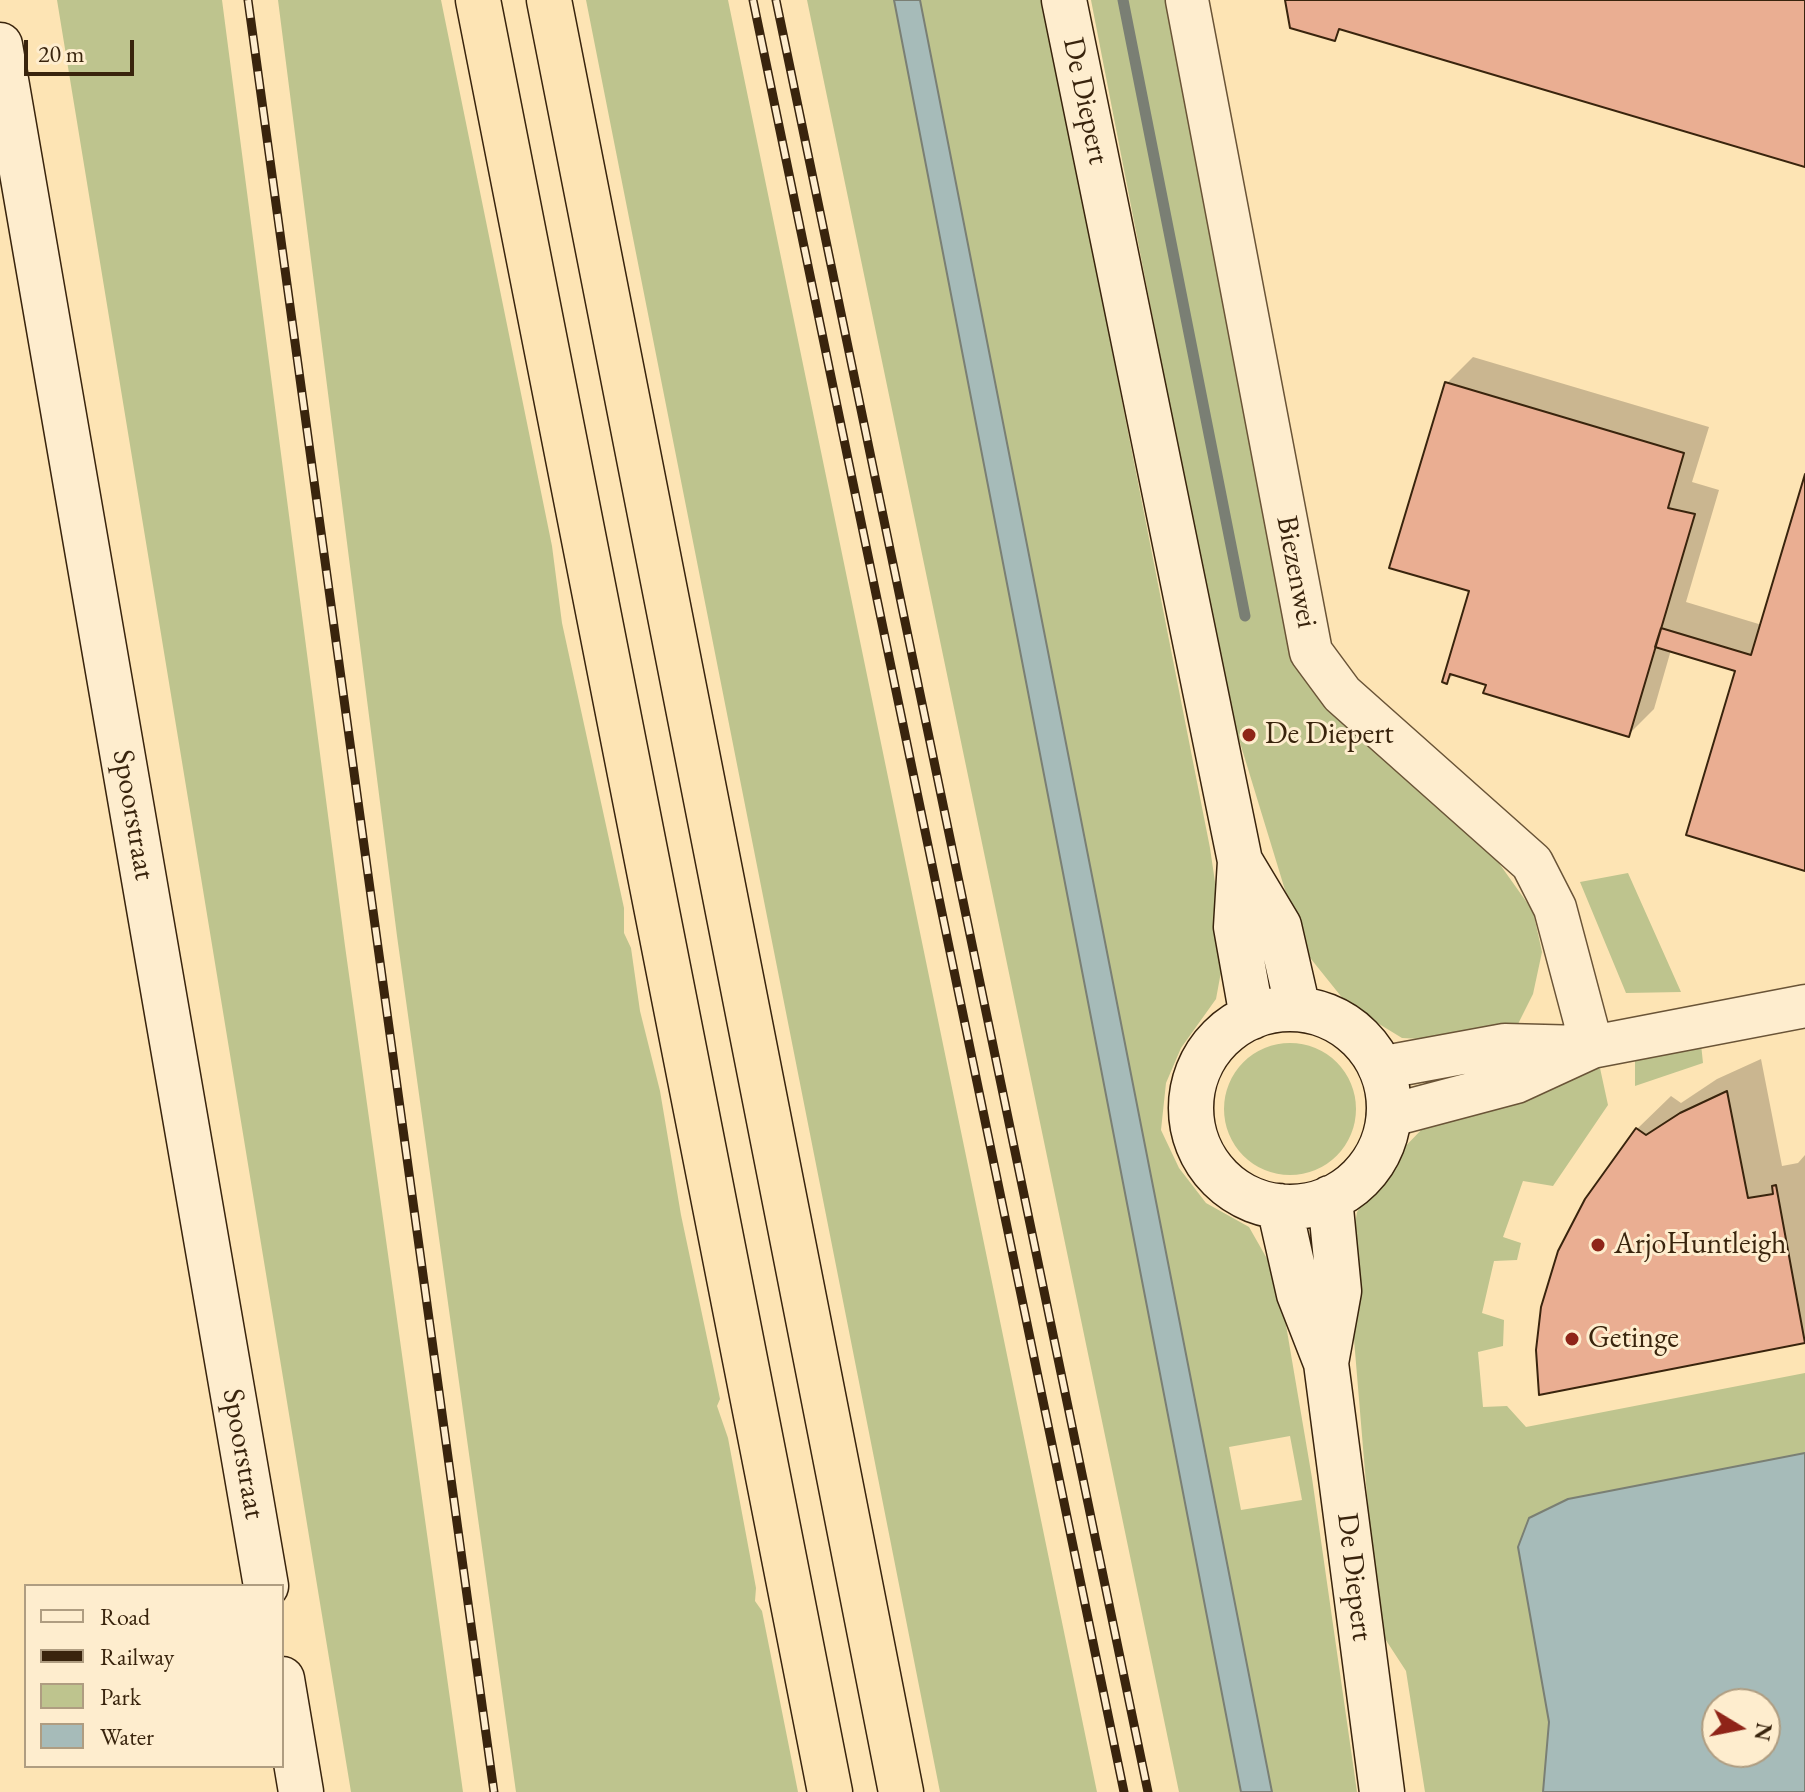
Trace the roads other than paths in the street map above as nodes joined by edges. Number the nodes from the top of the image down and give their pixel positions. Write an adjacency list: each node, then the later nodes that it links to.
1 (478, 0): 19 (highway)
2 (549, 0): 20 (highway)
3 (1064, 0): 6 (main road, De Diepert)
4 (1187, 0): 10 (street, Biezenwei)
5 (0, 45): 16 (main road, Spoorstraat)
6 (1240, 861): 8 (main road, De Diepert); 9 (main road, De Diepert)
7 (1805, 1006): 10 (street)
8 (1298, 1009): 9 (main road); 11 (main road)
9 (1252, 1017): 14 (main road)
10 (1592, 1047): 11 (street); 12 (street)
11 (1380, 1068): 12 (main road)
12 (1388, 1116): 13 (main road)
13 (1330, 1198): 14 (main road); 15 (main road, De Diepert)
14 (1279, 1206): 15 (main road, De Diepert)
15 (1326, 1363): 21 (main road, De Diepert)
16 (266, 1584)
17 (284, 1691): 18 (main road)
18 (301, 1792)
19 (830, 1792)
20 (901, 1792)
21 (1382, 1792)

